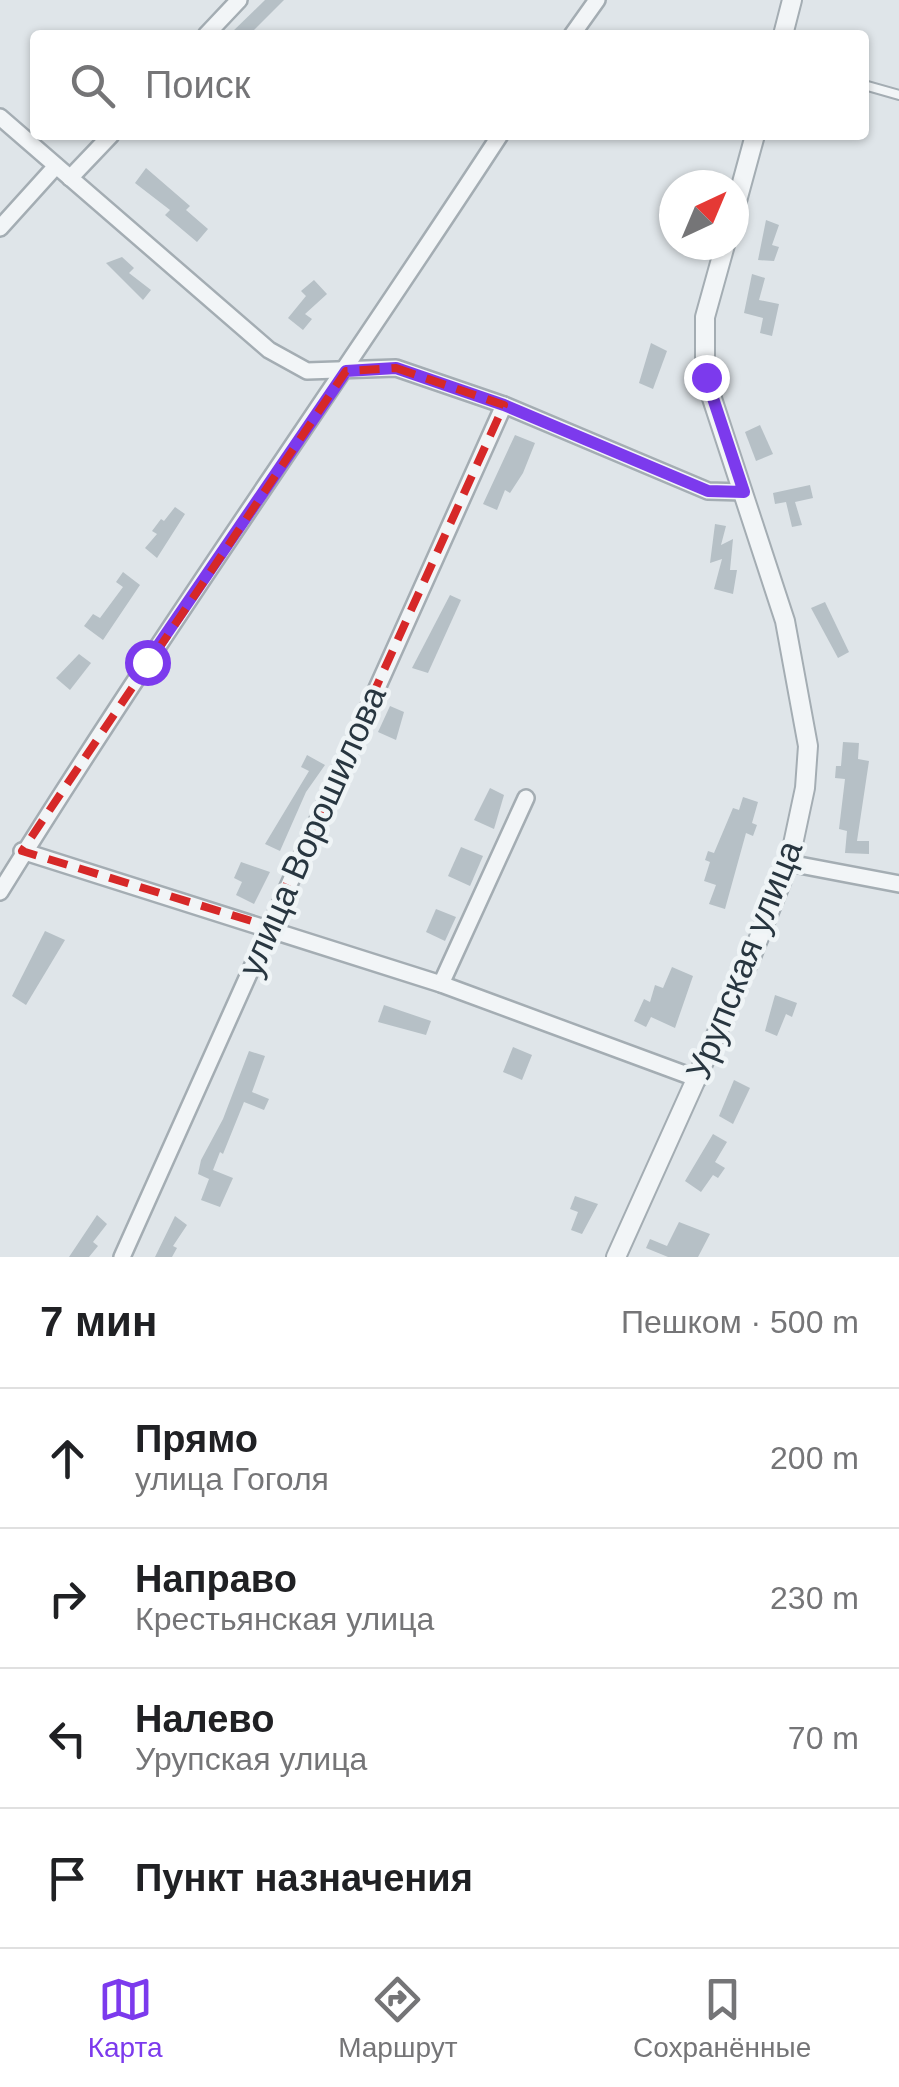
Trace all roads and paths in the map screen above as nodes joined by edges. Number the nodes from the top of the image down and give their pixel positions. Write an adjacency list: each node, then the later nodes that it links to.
1 (239, 0): 4 (street)
2 (597, 0): 5 (street)
3 (792, 0): 6 (street)
4 (211, 30)
5 (576, 30)
6 (784, 30)
7 (869, 86): 8 (lane)
8 (899, 95)
9 (0, 117): 13 (street)
10 (106, 140): 15 (street)
11 (497, 140): 18 (street)
12 (754, 140): 14 (street)
13 (56, 166): 15 (street); 16 (street)
14 (745, 170)
15 (70, 178): 18 (street)
16 (0, 228)
17 (721, 260): 20 (street, Урупская улица)
18 (346, 371): 19 (street); 22 (street)
19 (504, 405): 20 (street); 26 (street, улица Ворошилова)
20 (744, 492): 23 (street, Урупская улица)
21 (526, 798): 27 (street)
22 (22, 851): 25 (street); 26 (street)
23 (789, 864): 24 (street); 28 (street, Урупская улица)
24 (899, 884)
25 (2, 886)
26 (268, 926): 27 (street); 29 (street, улица Ворошилова)
27 (441, 984): 28 (street)
28 (698, 1078): 30 (street, Урупская улица)
29 (122, 1257)
30 (616, 1257)

